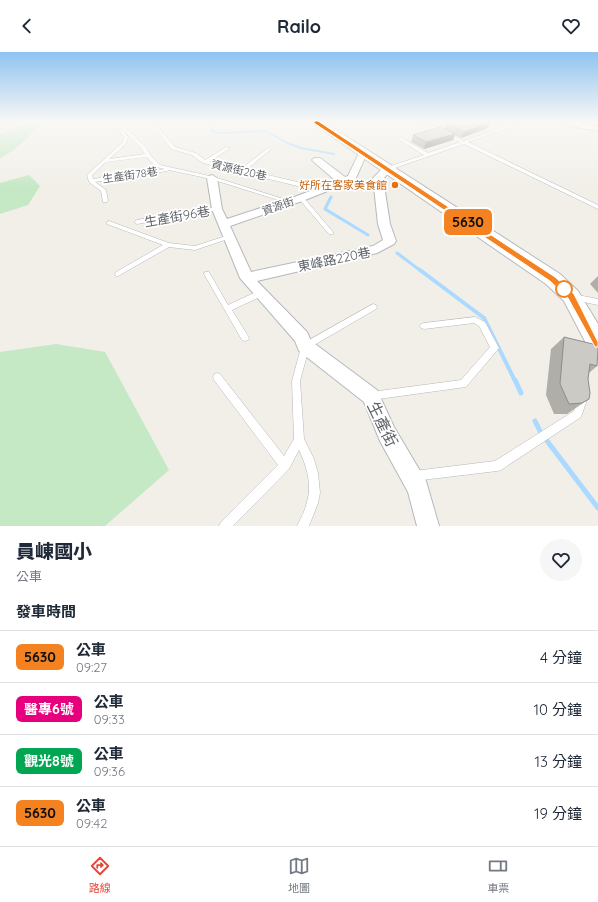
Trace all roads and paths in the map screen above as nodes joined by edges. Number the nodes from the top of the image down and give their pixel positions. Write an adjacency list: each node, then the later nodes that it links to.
1 (123, 144): 14 (lane, 生產街78巷)
2 (140, 144): 11 (lane, 生產街78巷)
3 (170, 144): 15 (lane, 資源街20巷)
4 (348, 144): 10 (main road)
5 (409, 144): 12 (lane)
6 (459, 144): 12 (lane)
7 (469, 144): 24 (lane)
8 (228, 148): 15 (lane)
9 (268, 149): 18 (lane)
10 (363, 154): 16 (main road); 21 (street, 資源街)
11 (148, 155): 14 (lane, 生產街78巷); 17 (lane, 生產街78巷)
12 (428, 155): 16 (lane)
13 (318, 160): 21 (street)
14 (105, 161): 20 (lane, 生產街78巷)
15 (206, 162): 18 (lane, 資源街20巷)
16 (387, 169): 33 (street, 東峰路220巷); 35 (main road)
17 (169, 170): 19 (lane, 生產街78巷); 20 (lane, 生產街78巷)
18 (242, 170): 21 (lane, 資源街20巷)
19 (212, 178): 22 (lane, 生產街78巷); 25 (street, 生產街)
20 (91, 181): 23 (lane, 生產街78巷)
21 (340, 183): 22 (street, 資源街)
22 (296, 200): 28 (street, 資源街); 29 (lane)
23 (105, 202)
24 (598, 207)
25 (217, 209): 26 (lane, 生產街96巷); 28 (street, 生產街)
26 (137, 222)
27 (109, 223): 30 (lane)
28 (226, 230): 30 (lane); 33 (street, 生產街)
29 (331, 233)
30 (168, 244): 31 (lane)
31 (118, 274)
32 (206, 274): 38 (lane)
33 (247, 278): 34 (street, 生產街)
34 (261, 293): 38 (lane); 41 (street, 生產街)
35 (571, 296): 36 (lane); 42 (main road)
36 (598, 302)
37 (373, 307): 41 (lane)
38 (228, 309): 40 (lane)
39 (424, 326): 45 (lane)
40 (245, 338)
41 (305, 346): 45 (street, 生產街); 46 (lane)
42 (597, 346)
43 (217, 377): 47 (lane)
44 (586, 386): 48 (lane)
45 (371, 396): 48 (street, 生產街)
46 (299, 440): 47 (lane); 50 (lane)
47 (285, 465): 49 (lane)
48 (410, 476): 51 (street, 生產街)
49 (225, 526)
50 (303, 526)
51 (428, 526)

